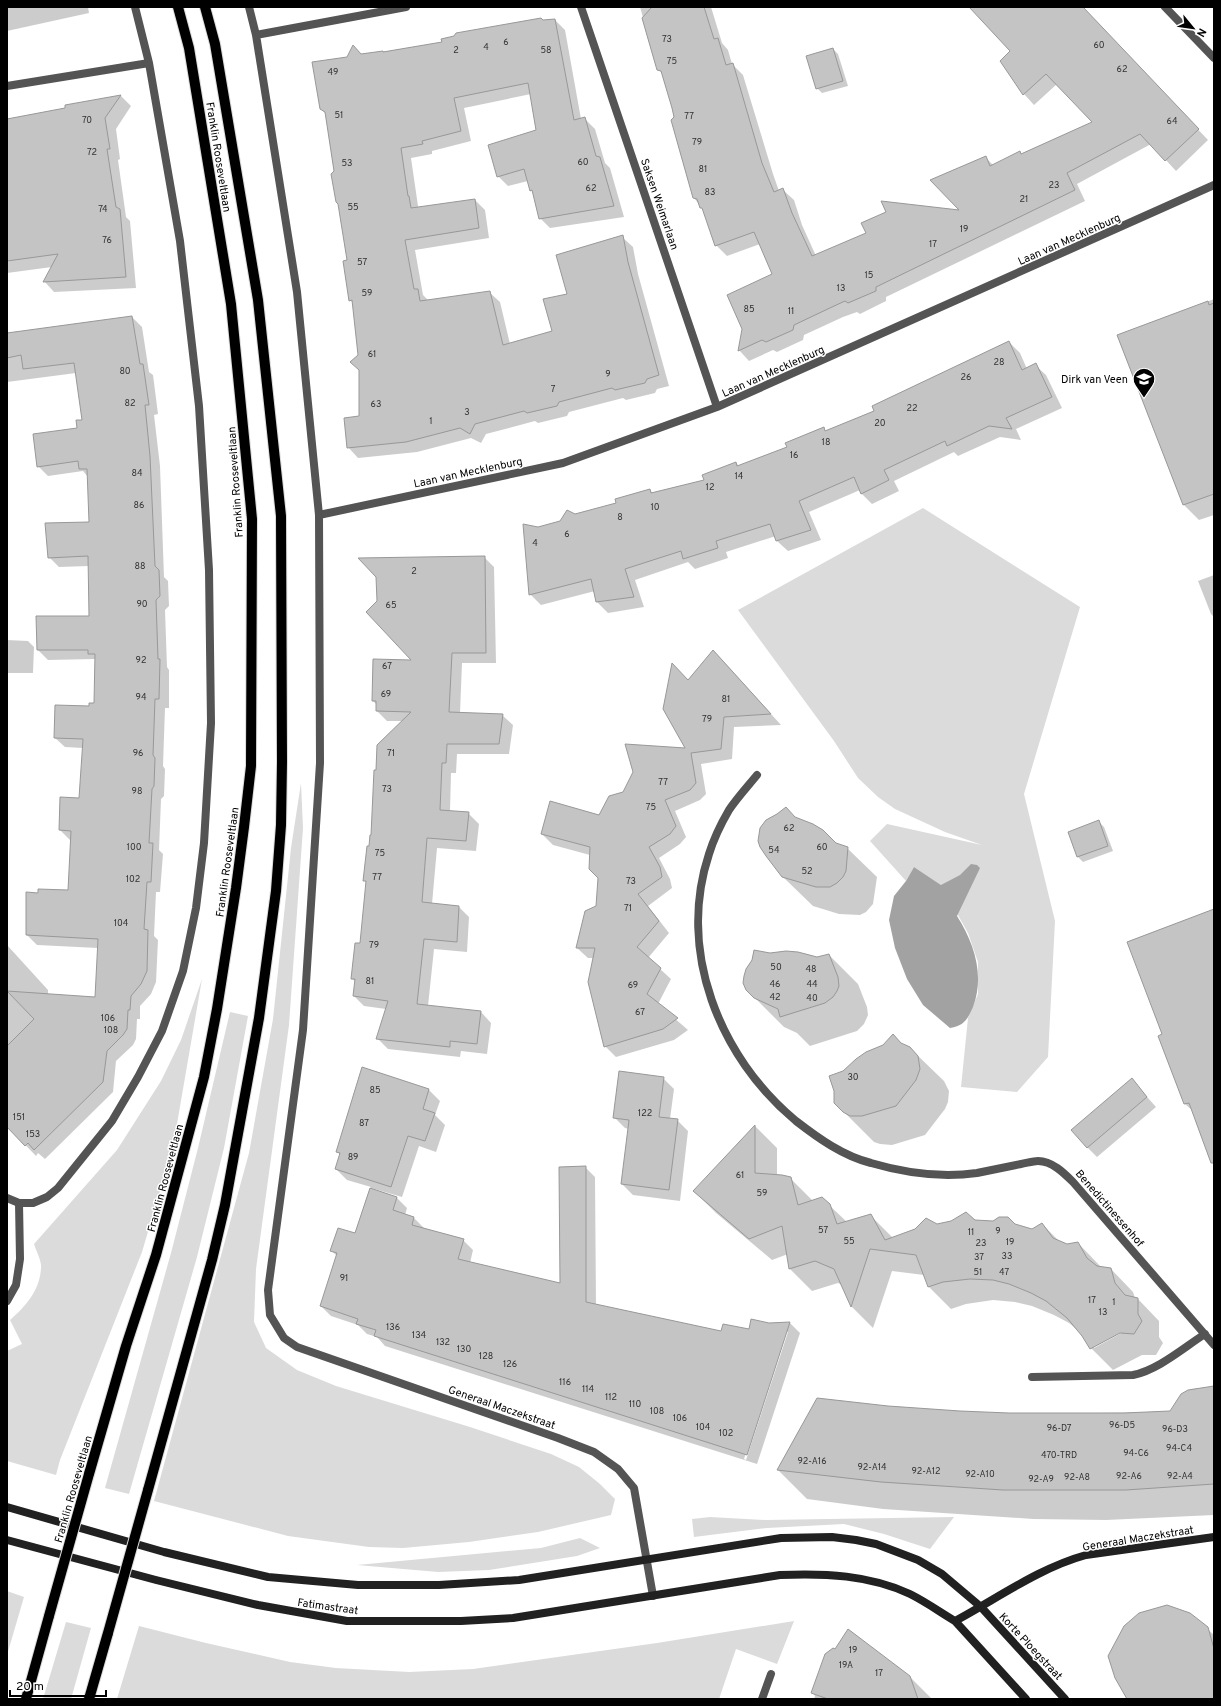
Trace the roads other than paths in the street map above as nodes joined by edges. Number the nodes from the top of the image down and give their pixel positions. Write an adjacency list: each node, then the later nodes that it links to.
1 (134, 7): 10 (street)
2 (178, 7): 30 (main road, Franklin Rooseveltlaan, bridge)
3 (205, 7): 31 (main road, Franklin Rooseveltlaan, bridge)
4 (249, 7): 8 (street)
5 (406, 7): 8 (street)
6 (581, 7): 13 (street, Saksen Weimarlaan)
7 (1165, 7): 9 (street)
8 (256, 35): 14 (street)
9 (1214, 58)
10 (149, 63): 11 (street); 17 (street)
11 (7, 86)
12 (1214, 185): 13 (street, Laan van Mecklenburg)
13 (717, 407): 14 (street, Laan van Mecklenburg)
14 (319, 515): 25 (street, Generaal Maczekstraat)
15 (757, 775): 19 (street, Benedictinessenhof)
16 (7, 1198): 17 (street)
17 (19, 1203): 18 (street)
18 (7, 1301)
19 (1205, 1334): 20 (street, Benedictinessenhof); 21 (street)
20 (1214, 1345)
21 (1032, 1376)
22 (7, 1507): 25 (street, Fatimastraat)
23 (1214, 1537): 27 (street, Generaal Maczekstraat)
24 (7, 1540): 26 (street, Fatimastraat)
25 (647, 1561): 26 (street, Generaal Maczekstraat); 27 (street)
26 (653, 1596): 28 (street)
27 (981, 1608): 28 (street, Generaal Maczekstraat); 34 (street, Korte Ploegstraat)
28 (955, 1621): 33 (street)
29 (771, 1674): 32 (street)
30 (26, 1699)
31 (89, 1699)
32 (762, 1699)
33 (1026, 1699)
34 (1065, 1699)

